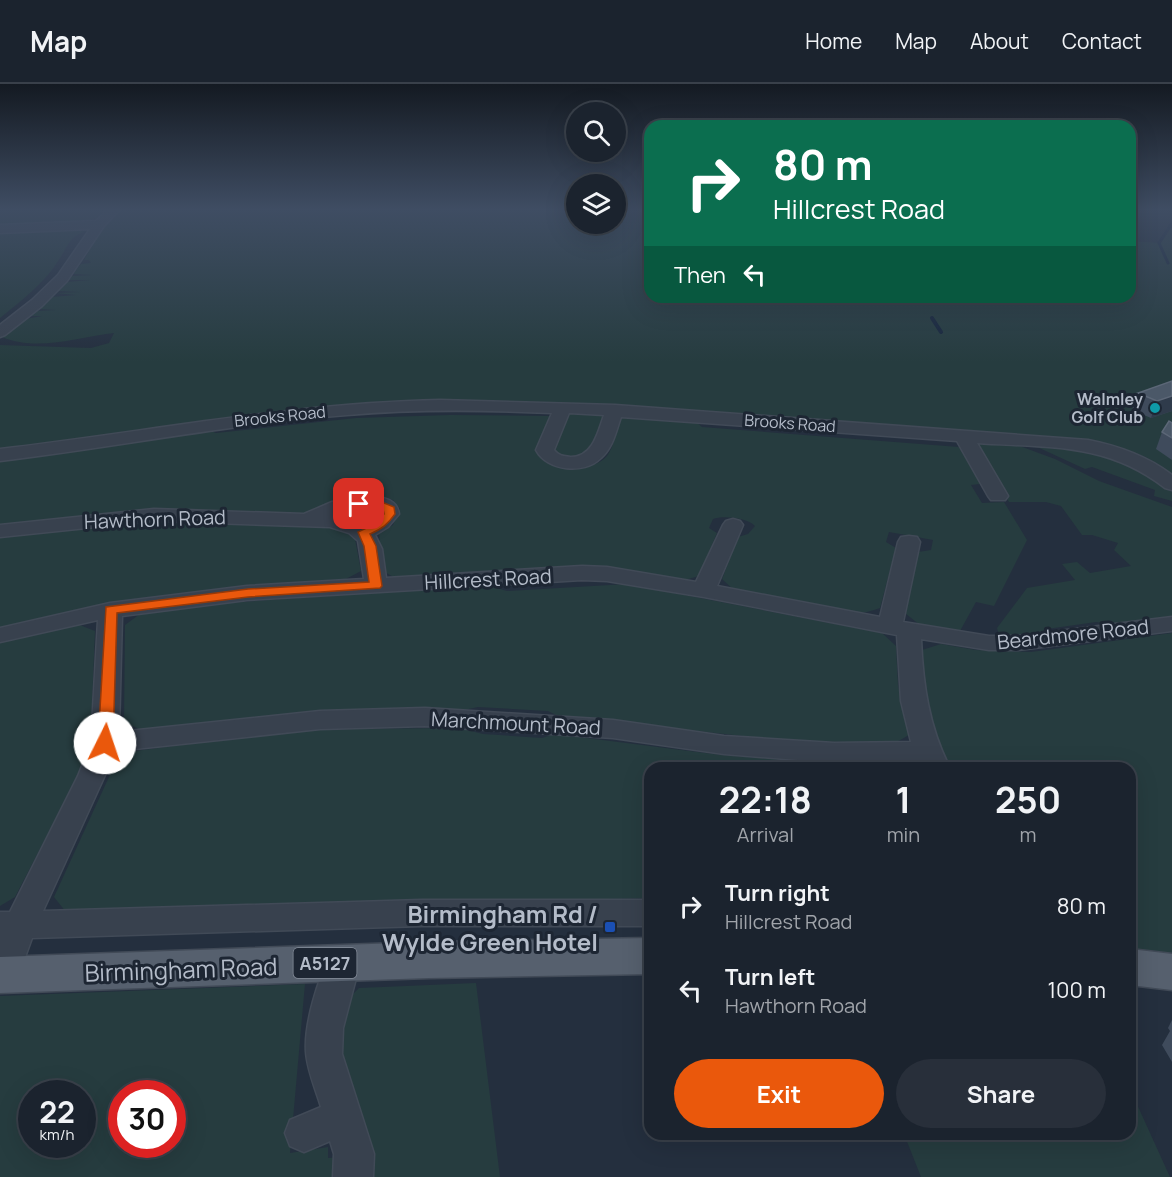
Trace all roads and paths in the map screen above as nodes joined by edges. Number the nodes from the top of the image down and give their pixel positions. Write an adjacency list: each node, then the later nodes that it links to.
1 (75, 260): 2 (street)
2 (0, 332)
3 (563, 407): 4 (street, Brooks Road); 4 (street); 6 (street, Brooks Road)
4 (615, 410): 5 (street, Brooks Road)
5 (964, 437): 7 (street, Brooks Road); 8 (street)
6 (0, 455)
7 (1172, 484)
8 (998, 496)
9 (310, 519): 11 (street, Hawthorn Road); 12 (street, Hawthorn Road); 12 (street, Hawthorn Road)
10 (733, 525): 15 (street)
11 (0, 531)
12 (364, 532): 14 (street)
13 (909, 542): 18 (street)
14 (376, 586): 15 (street, Hillcrest Road); 16 (street, Hillcrest Road)
15 (704, 590): 18 (street, Hillcrest Road)
16 (110, 610): 19 (street, Hillcrest Road); 21 (street)
17 (1172, 624): 20 (street, Beardmore Road)
18 (899, 628): 20 (street, Hillcrest Road); 22 (street)
19 (0, 634)
20 (974, 641)
21 (105, 743): 22 (street, Marchmount Road); 24 (street)
22 (931, 759)
23 (644, 913): 24 (street)
24 (10, 925): 29 (street)
25 (644, 956): 26 (main road, Birmingham Road / A5127)
26 (343, 963): 29 (main road, Birmingham Road / A5127); 30 (street)
27 (1136, 968): 28 (main road)
28 (1172, 972)
29 (2, 975)
30 (343, 1116): 31 (street); 32 (street)
31 (304, 1133)
32 (353, 1177)

